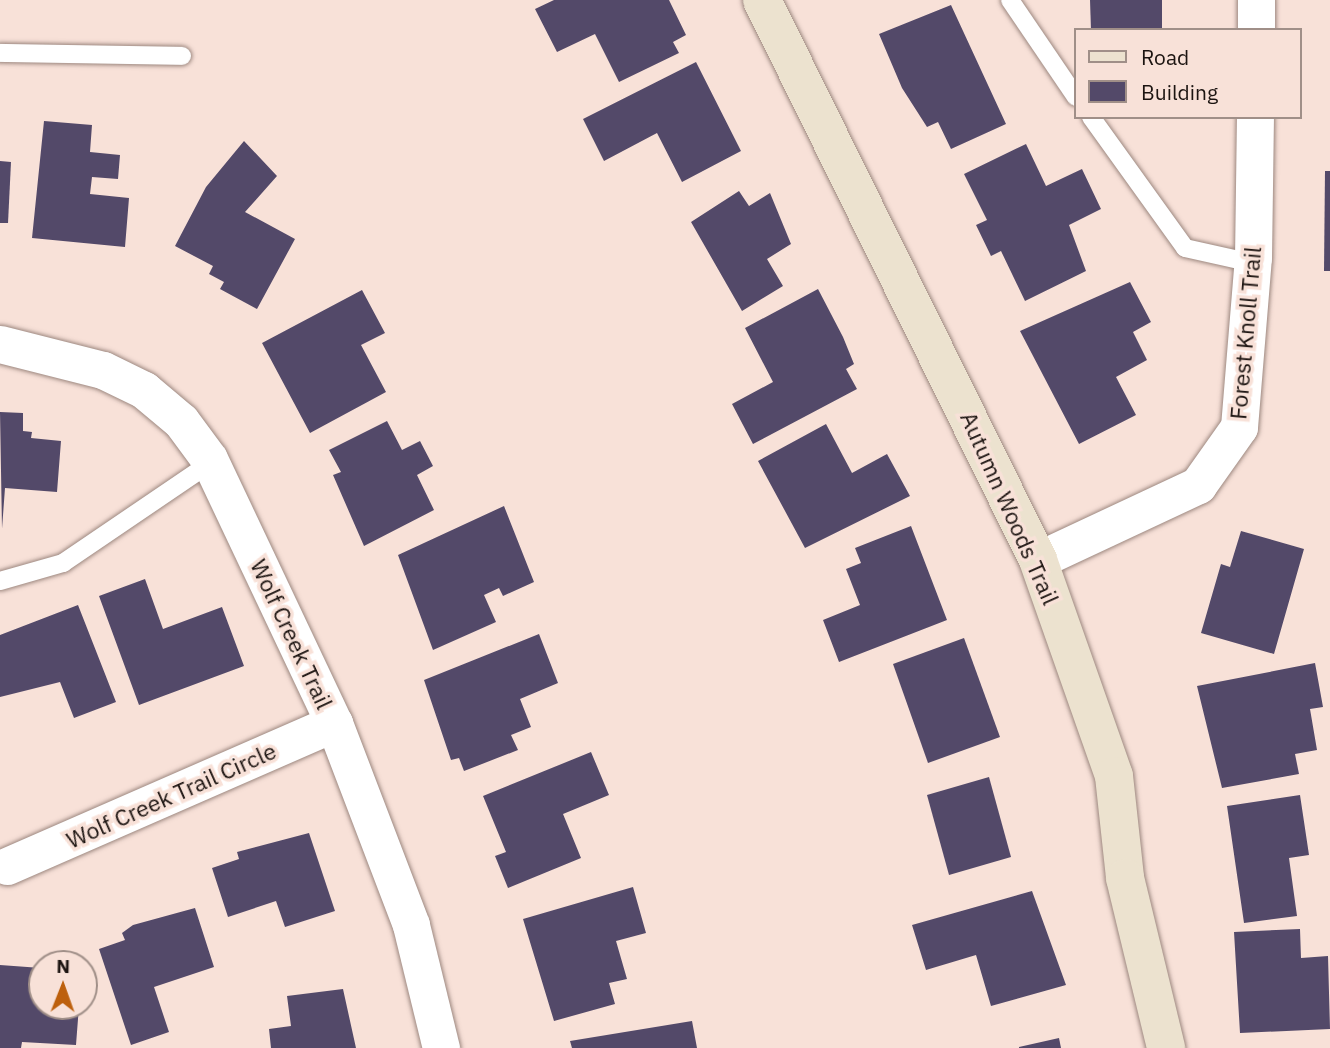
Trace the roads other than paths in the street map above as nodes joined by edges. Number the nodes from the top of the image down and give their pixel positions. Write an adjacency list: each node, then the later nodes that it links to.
1 (762, 0): 13 (street, Autumn Woods Trail)
2 (1010, 0): 7 (lane)
3 (1256, 0): 4 (street)
4 (1256, 28)
5 (0, 53): 6 (lane)
6 (181, 56)
7 (1074, 94)
8 (1092, 119): 10 (lane)
9 (1255, 119): 10 (street, Forest Knoll Trail)
10 (1252, 263): 13 (street, Forest Knoll Trail)
11 (0, 344): 12 (street, Wolf Creek Trail)
12 (210, 463): 14 (lane); 15 (street, Wolf Creek Trail)
13 (1038, 560): 18 (street, Autumn Woods Trail)
14 (0, 581)
15 (334, 723): 16 (street, Wolf Creek Trail Circle); 17 (street, Wolf Creek Trail)
16 (7, 866)
17 (441, 1048)
18 (1166, 1048)

